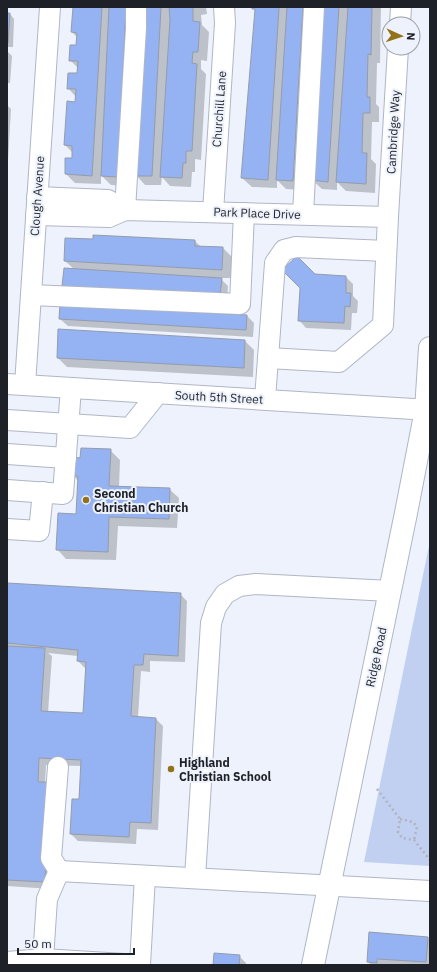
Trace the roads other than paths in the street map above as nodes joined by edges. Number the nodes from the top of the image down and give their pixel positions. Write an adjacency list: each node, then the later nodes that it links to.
1 (50, 7): 6 (street, Clough Avenue)
2 (136, 7): 7 (street)
3 (224, 7): 8 (street, Churchill Lane)
4 (314, 7): 10 (street)
5 (398, 56): 11 (street, Cambridge Way)
6 (36, 206): 7 (street, Park Place Drive); 13 (street, Clough Avenue)
7 (125, 210): 8 (street, Park Place Drive)
8 (213, 212): 9 (street, Park Place Drive)
9 (244, 213): 10 (street, Park Place Drive); 13 (street)
10 (303, 214): 11 (street, Park Place Drive)
11 (388, 217): 12 (street, Cambridge Way)
12 (386, 251): 15 (street, Cambridge Way); 15 (street)
13 (31, 295): 16 (street, Clough Avenue)
14 (430, 348): 20 (main road, Ridge Road)
15 (268, 358): 19 (street)
16 (16, 384): 17 (street, South 5th Street)
17 (71, 388): 18 (street, South 5th Street); 22 (street)
18 (158, 393): 19 (street, South 5th Street); 22 (street)
19 (265, 400): 20 (street, South 5th Street)
20 (428, 410): 28 (main road, Ridge Road)
21 (7, 420): 22 (street)
22 (68, 424): 24 (street)
23 (7, 454): 24 (street)
24 (66, 458): 26 (street)
25 (7, 490): 26 (street)
26 (43, 492): 27 (street)
27 (7, 529)
28 (390, 591): 32 (street); 33 (main road, Ridge Road)
29 (58, 767): 30 (street)
30 (59, 871): 31 (street); 35 (street)
31 (145, 876): 32 (street); 35 (street)
32 (195, 878): 33 (street)
33 (330, 886): 34 (street); 37 (main road, Ridge Road)
34 (430, 891)
35 (43, 959): 36 (street)
36 (7, 962)
37 (313, 965)

